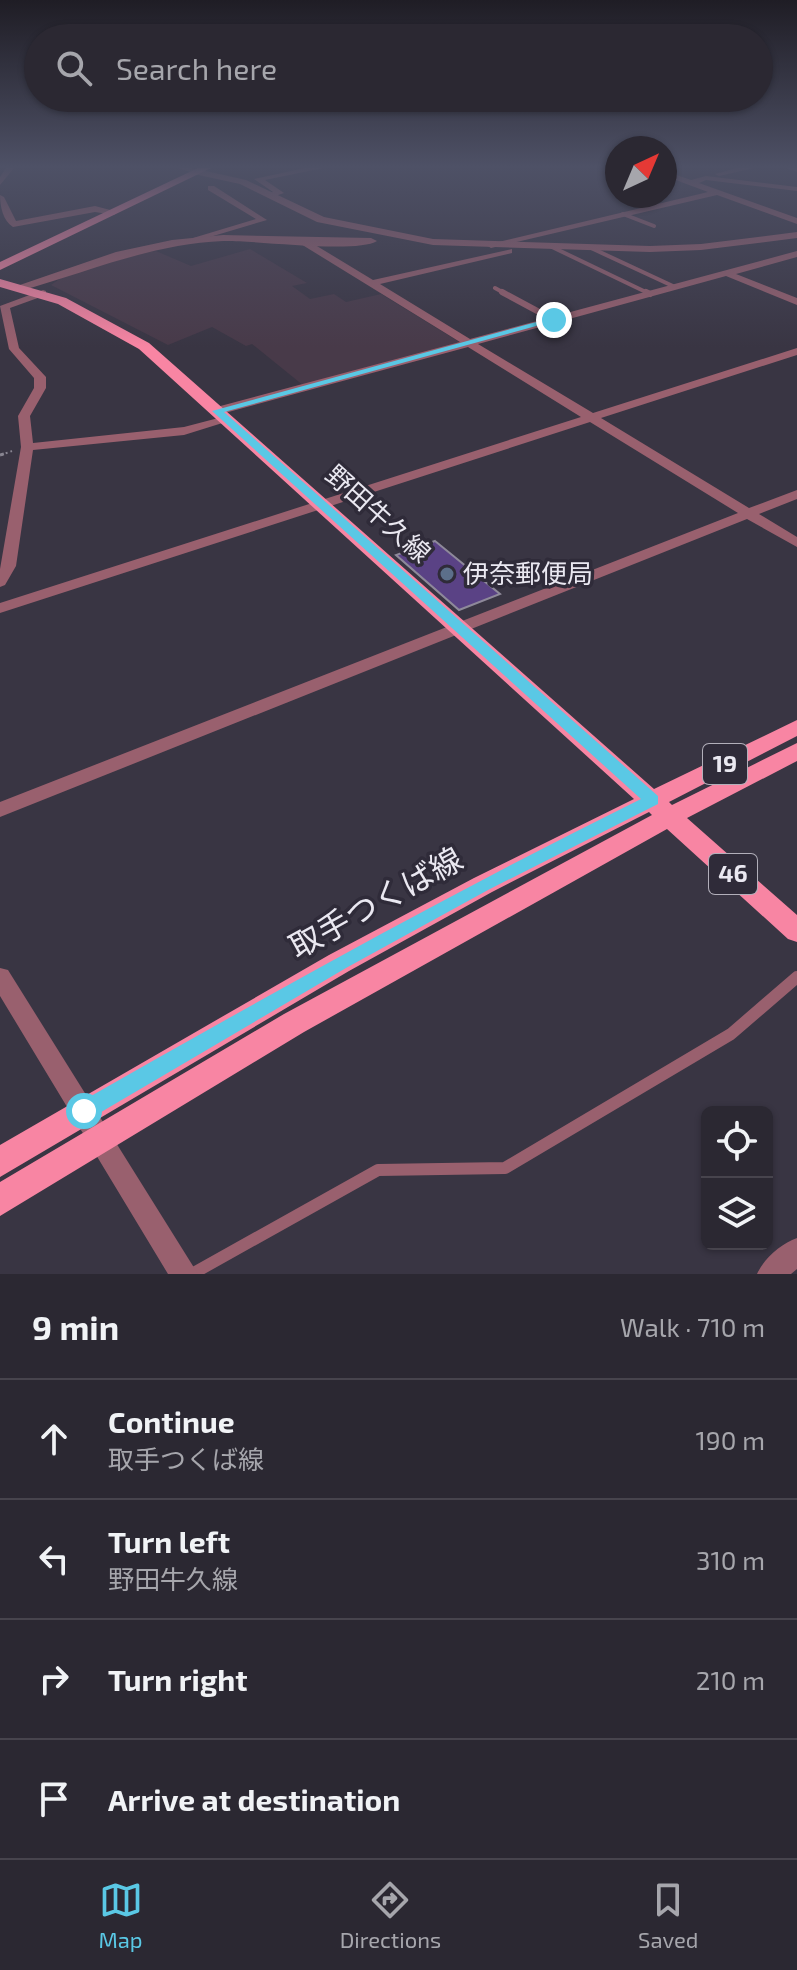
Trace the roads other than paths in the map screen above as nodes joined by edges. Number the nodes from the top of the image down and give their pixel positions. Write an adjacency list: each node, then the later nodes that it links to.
1 (81, 227): 16 (main road)
2 (236, 227): 10 (street)
3 (245, 227): 8 (street)
4 (354, 227): 7 (street)
5 (566, 227): 11 (street)
6 (797, 235): 14 (street)
7 (390, 236): 9 (street); 11 (street)
8 (261, 238): 9 (street); 10 (street)
9 (299, 239): 19 (street)
10 (196, 240): 20 (street)
11 (491, 245): 12 (street)
12 (530, 245): 13 (street); 19 (street)
13 (550, 246): 14 (street); 24 (lane)
14 (589, 247): 21 (lane)
15 (797, 254): 17 (street)
16 (0, 266)
17 (726, 273): 21 (street); 25 (street)
18 (0, 283): 20 (main road, 野田牛久線 / 46)
19 (372, 283): 27 (street)
20 (20, 287): 23 (main road, 野田牛久線 / 46)
21 (675, 287): 24 (street)
22 (495, 288): 26 (lane)
23 (43, 293): 29 (main road, 野田牛久線 / 46); 31 (street)
24 (650, 294): 26 (street)
25 (797, 302)
26 (554, 320): 27 (street)
27 (469, 343): 29 (street); 30 (street)
28 (797, 351): 30 (street)
29 (222, 416): 31 (street); 33 (main road, 野田牛久線 / 46)
30 (591, 417): 33 (street); 34 (street)
31 (27, 447): 36 (street)
32 (797, 494): 34 (street)
33 (322, 504): 37 (street); 38 (main road, 野田牛久線 / 46)
34 (748, 513): 35 (street); 38 (street)
35 (797, 543)
36 (0, 582)
37 (0, 608)
38 (460, 627): 41 (main road, 野田牛久線 / 46); 42 (street)
39 (797, 727): 41 (main road, 取手つくば線 / 19)
40 (797, 751): 41 (main road, 取手つくば線 / 19)
41 (661, 808): 43 (main road, 野田牛久線 / 46); 46 (main road, 取手つくば線 / 19); 47 (main road, 取手つくば線 / 19)
42 (0, 810)
43 (797, 931)
44 (0, 977): 46 (street)
45 (797, 977): 52 (lane)
46 (84, 1111): 47 (street); 48 (main road, 取手つくば線 / 19)
47 (101, 1137): 49 (main road, 取手つくば線 / 19); 51 (street)
48 (0, 1162)
49 (0, 1200)
50 (797, 1251): 53 (street)
51 (184, 1274)
52 (192, 1274)
53 (771, 1274)

